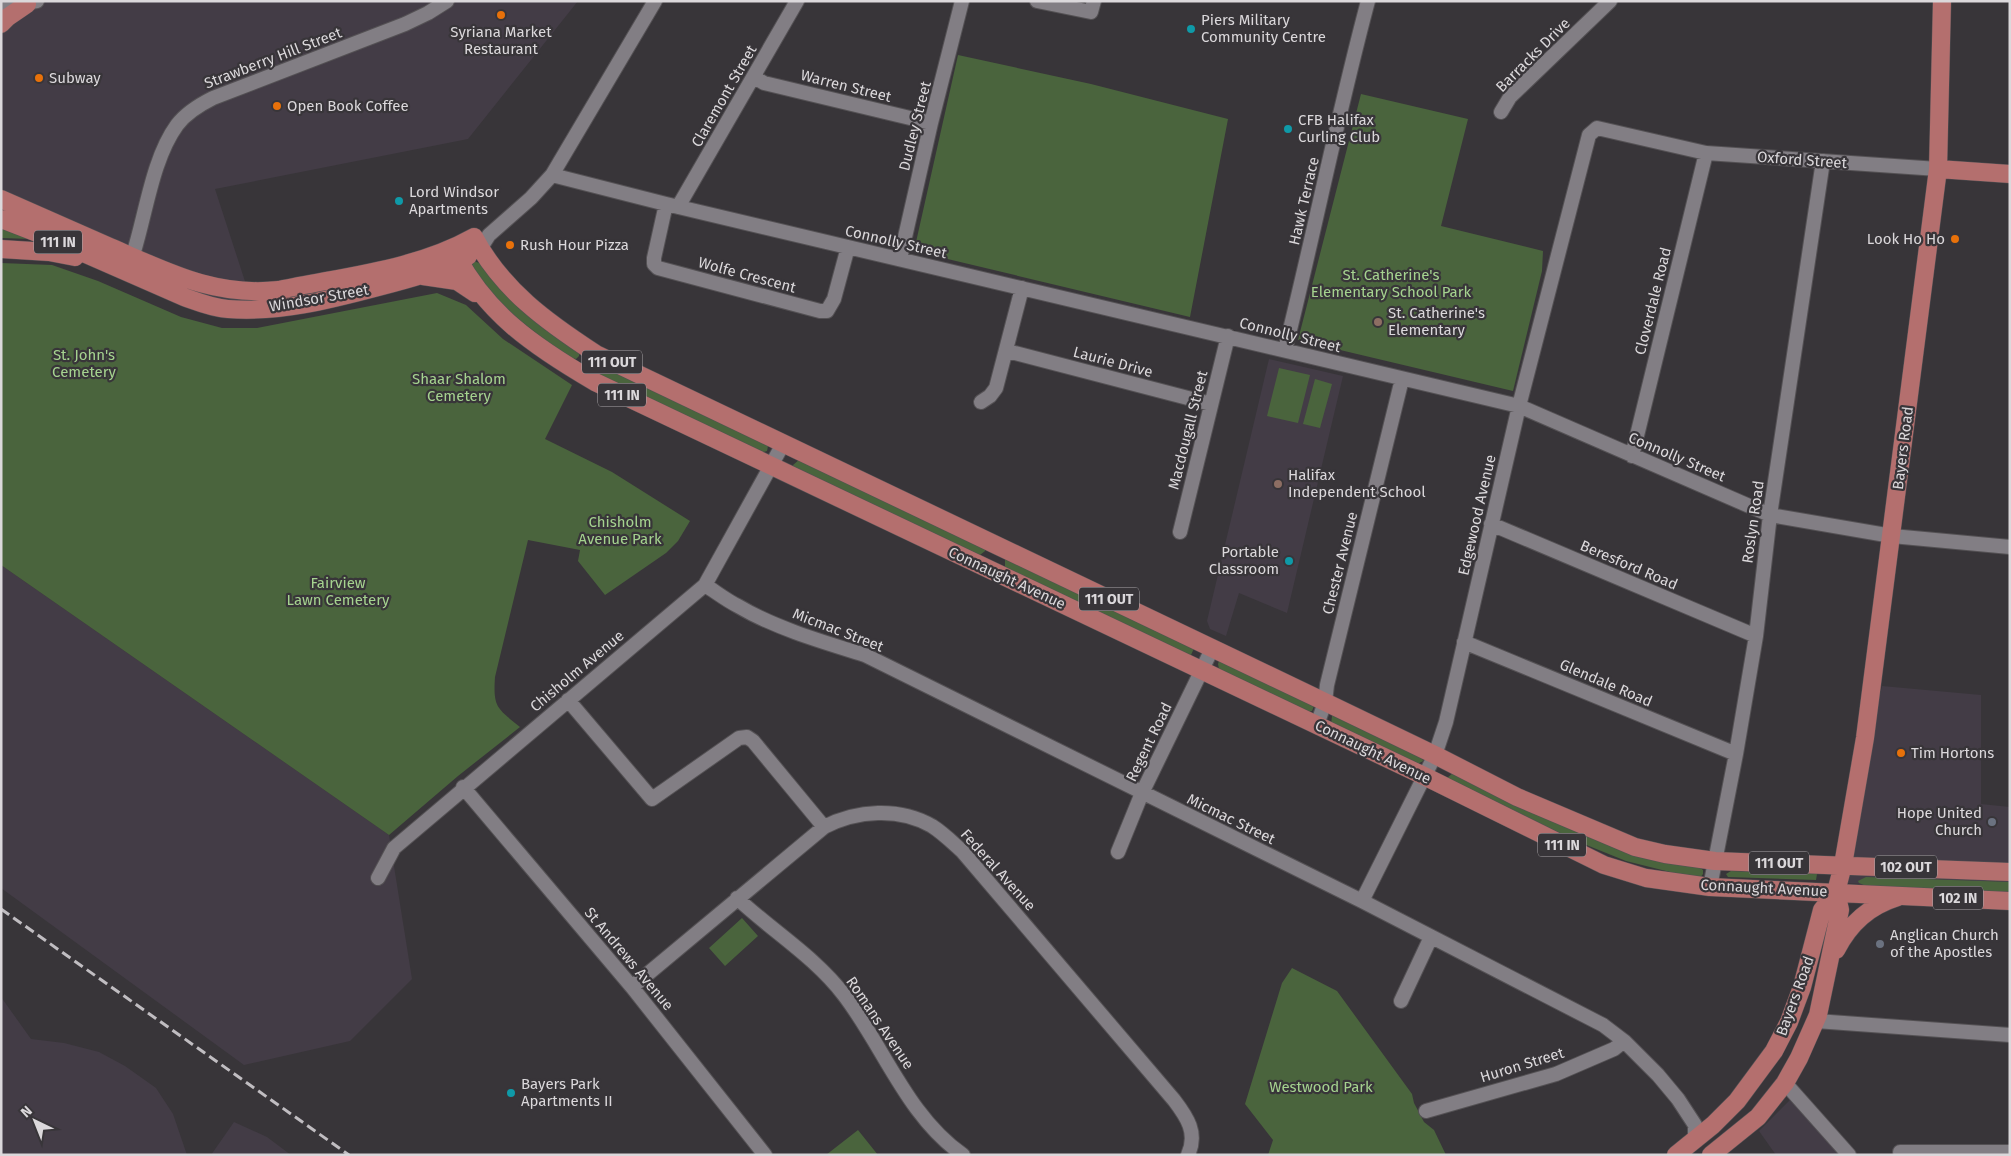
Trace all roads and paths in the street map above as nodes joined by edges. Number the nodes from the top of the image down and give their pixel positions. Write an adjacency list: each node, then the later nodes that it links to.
1 (447, 1): 30 (street, Strawberry Hill Street)
2 (655, 1): 21 (street, Windsor Street)
3 (797, 1): 13 (street, Claremont Street)
4 (962, 1): 15 (street, Dudley Street)
5 (1037, 1): 11 (street)
6 (1368, 1): 35 (street, Hawk Terrace)
7 (1610, 1): 14 (street, Barracks Drive)
8 (1942, 1): 19 (main road, Bayers Road)
9 (32, 2): 10 (street); 12 (main road)
10 (1, 7)
11 (1092, 7)
12 (1, 24)
13 (754, 77): 15 (street, Warren Street); 23 (street, Claremont Street)
14 (1501, 112)
15 (932, 123): 29 (street, Dudley Street)
16 (1597, 128): 17 (street, Oxford Street); 40 (street, Edgewood Avenue)
17 (1706, 153): 18 (street, Oxford Street); 42 (street, Cloverdale Road)
18 (1823, 161): 19 (street, Oxford Street); 44 (street, Roslyn Road)
19 (1938, 169): 20 (main road, Oxford Street); 47 (main road, Bayers Road)
20 (2010, 174)
21 (552, 175): 23 (street, Connolly Street); 25 (street, Windsor Street)
22 (3, 198): 30 (main road, Windsor Street)
23 (672, 205): 26 (street, Connolly Street); 26 (street, Wolfe Crescent)
24 (1, 219): 30 (main road, Windsor Street / 111 IN)
25 (481, 240): 28 (main road, Windsor Street); 41 (main road, Connaught Avenue / 111 OUT)
26 (848, 248): 29 (street, Connolly Street)
27 (1, 249): 30 (main road)
28 (456, 255): 30 (main road, Windsor Street); 31 (main road, Windsor Street); 33 (main road, Connaught Avenue)
29 (900, 259): 32 (street, Connolly Street)
30 (124, 266): 31 (main road, Windsor Street / 111 IN)
31 (420, 276): 33 (main road)
32 (1022, 288): 34 (street, Connolly Street); 36 (street)
33 (487, 302): 43 (main road, Connaught Avenue / 111 IN)
34 (1228, 336): 35 (street, Connolly Street); 39 (street, Macdougall Street)
35 (1285, 350): 37 (street, Connolly Street)
36 (1007, 351): 38 (street); 39 (street, Laurie Drive)
37 (1402, 379): 40 (street, Connolly Street); 57 (street, Chester Avenue)
38 (981, 402)
39 (1211, 404): 46 (street, Macdougall Street)
40 (1519, 406): 42 (street, Connolly Street); 45 (street, Edgewood Avenue)
41 (783, 444): 43 (street); 48 (main road, Connaught Avenue / 111 OUT)
42 (1632, 456): 44 (street, Connolly Street)
43 (771, 467): 50 (main road, Connaught Avenue / 111 IN); 51 (street, Chisholm Avenue)
44 (1770, 514): 47 (street, Connolly Street); 52 (street, Roslyn Road)
45 (1490, 524): 52 (street, Beresford Road); 53 (street, Edgewood Avenue)
46 (1180, 532)
47 (1892, 536): 49 (street, Connolly Street); 67 (main road, Bayers Road)
48 (1000, 546): 50 (main road); 54 (main road, Connaught Avenue / 111 OUT)
49 (2010, 548)
50 (989, 569): 55 (main road, Connaught Avenue / 111 IN)
51 (705, 585): 56 (street, Chisholm Avenue); 63 (street, Micmac Street)
52 (1756, 636): 59 (street, Roslyn Road)
53 (1464, 642): 59 (street, Glendale Road); 60 (street, Edgewood Avenue)
54 (1212, 649): 55 (street, Regent Road); 57 (main road, Connaught Avenue / 111 OUT)
55 (1203, 670): 58 (main road, Connaught Avenue / 111 IN); 63 (street, Regent Road)
56 (568, 700): 62 (street, Chisholm Avenue); 64 (street)
57 (1325, 702): 58 (street, Chester Avenue); 60 (main road, Connaught Avenue / 111 OUT)
58 (1317, 725): 61 (main road, Connaught Avenue / 111 IN)
59 (1736, 754): 66 (street, Roslyn Road)
60 (1435, 755): 61 (street, Edgewood Avenue); 66 (main road, Connaught Avenue / 111 OUT)
61 (1424, 776): 70 (main road, Connaught Avenue / 111 IN); 75 (street, Edgewood Avenue)
62 (464, 787): 69 (street, Chisholm Avenue); 78 (street, St Andrews Avenue)
63 (1142, 793): 65 (street, Regent Road); 75 (street, Micmac Street)
64 (824, 827): 73 (street, Federal Avenue); 93 (street, Federal Avenue)
65 (1118, 852)
66 (1716, 861): 67 (main road, Connaught Avenue / 111 OUT); 70 (street, Roslyn Road)
67 (1843, 865): 68 (main road, Connaught Avenue / 102 OUT); 71 (main road, Bayers Road)
68 (2010, 872)
69 (378, 878)
70 (1710, 886): 71 (main road, Connaught Avenue / 111 IN)
71 (1836, 892): 72 (main road, Connaught Avenue); 77 (main road, Bayers Road); 83 (main road, Bayers Road)
72 (1906, 894): 74 (main road, Connaught Avenue / 102 IN); 77 (main road)
73 (737, 898): 78 (street, Federal Avenue); 92 (street, Romans Avenue)
74 (2010, 901)
75 (1362, 902): 76 (street, Micmac Street)
76 (1431, 937): 79 (street); 82 (street, Micmac Street)
77 (1828, 966): 80 (main road, Bayers Road)
78 (632, 987): 91 (street, St Andrews Avenue)
79 (1401, 1001)
80 (1816, 1021): 81 (street); 84 (main road, Bayers Road)
81 (2010, 1035)
82 (1624, 1041): 85 (street, Huron Street); 88 (street, Micmac Street)
83 (1774, 1051): 84 (main road); 87 (main road, Bayers Road)
84 (1785, 1082): 86 (main road, Bayers Road); 96 (street)
85 (1426, 1111)
86 (1758, 1117): 87 (main road); 95 (main road, Bayers Road)
87 (1713, 1125): 88 (main road, Bayers Road)
88 (1695, 1140): 94 (main road, Bayers Road)
89 (1900, 1152): 90 (street)
90 (2010, 1152)
91 (765, 1155)
92 (963, 1155)
93 (1188, 1155)
94 (1676, 1155)
95 (1711, 1155)
96 (1849, 1155)

